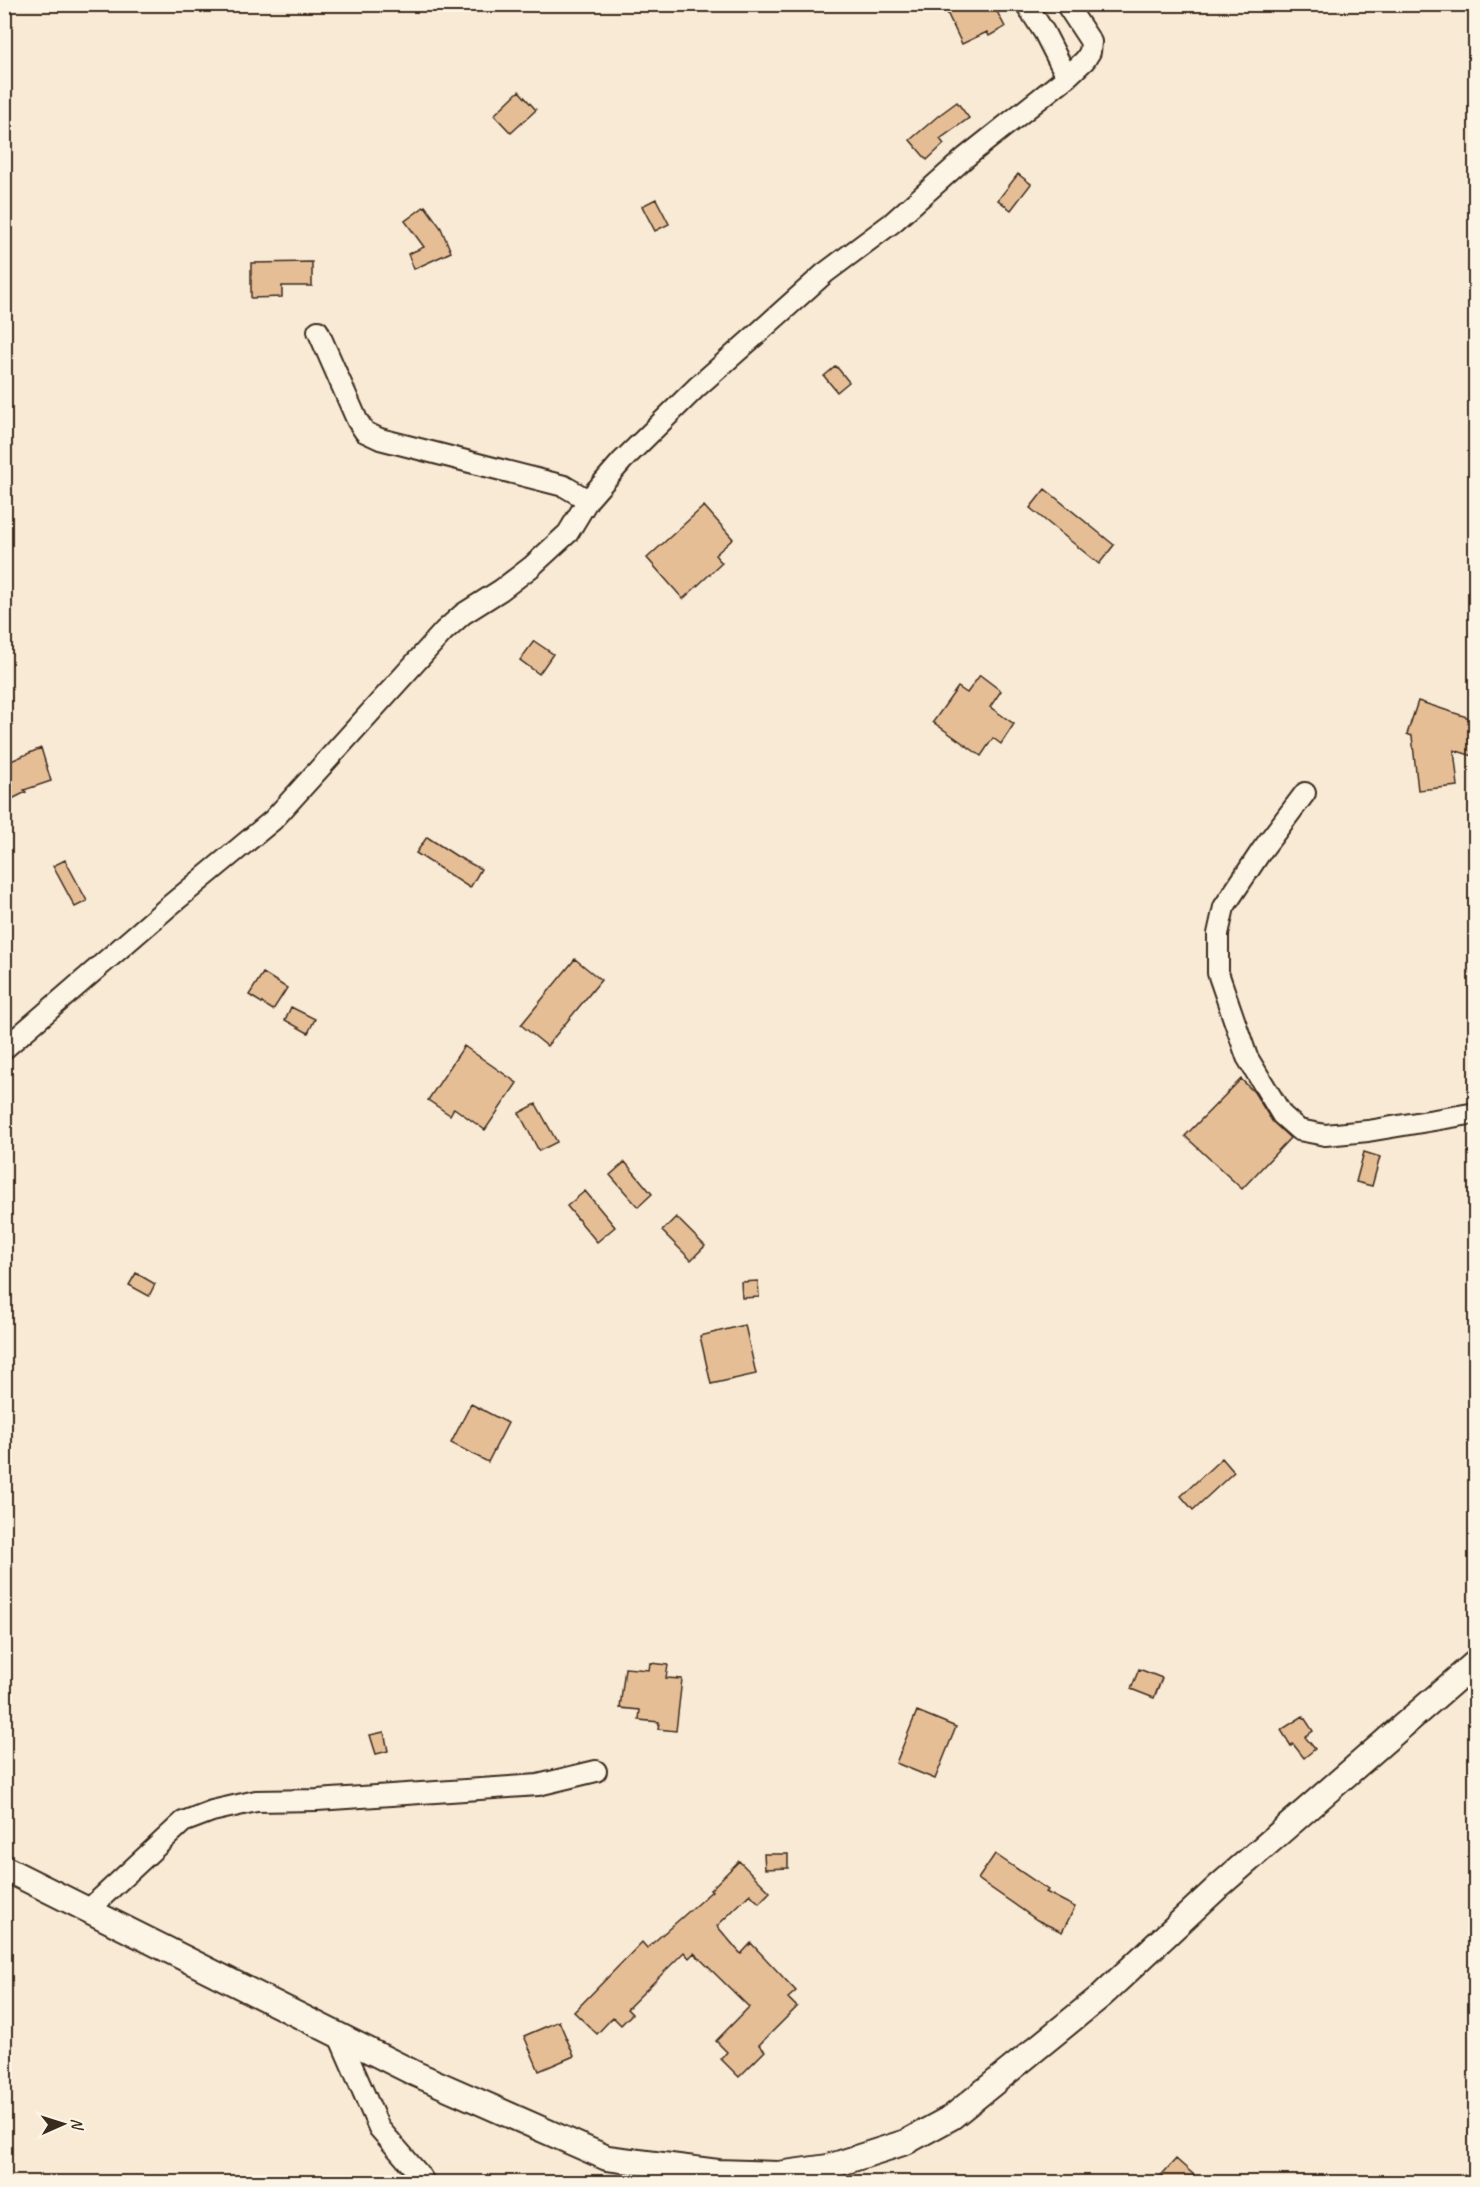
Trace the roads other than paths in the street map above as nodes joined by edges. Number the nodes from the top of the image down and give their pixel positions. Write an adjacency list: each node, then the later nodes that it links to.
1 (1026, 4): 3 (street)
2 (1066, 4): 3 (street)
3 (1067, 77): 5 (street)
4 (318, 331): 5 (street)
5 (588, 500): 7 (street)
6 (1305, 793): 8 (street)
7 (4, 1049)
8 (1476, 1113)
9 (1476, 1662): 13 (street)
10 (596, 1771): 12 (street)
11 (4, 1868): 12 (street)
12 (88, 1910): 13 (street)
13 (338, 2034): 14 (street)
14 (424, 2182)

